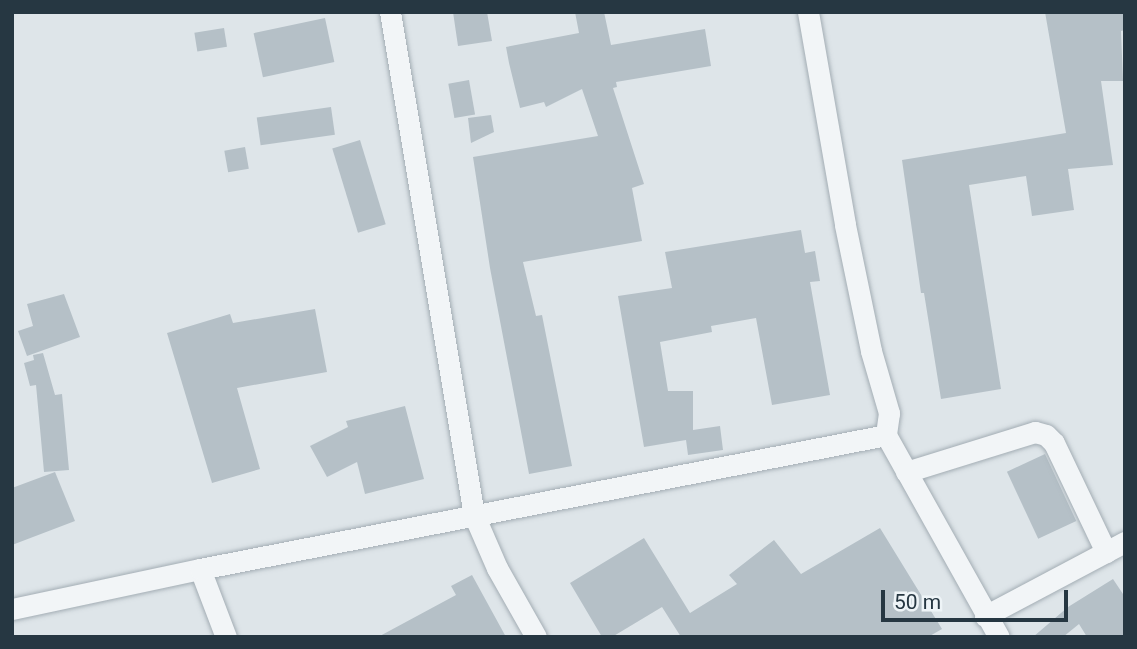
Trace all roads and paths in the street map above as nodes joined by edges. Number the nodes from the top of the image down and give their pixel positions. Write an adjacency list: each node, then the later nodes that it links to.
1 (390, 12): 5 (street)
2 (808, 12): 3 (street)
3 (886, 435): 4 (street); 5 (street)
4 (906, 472): 6 (street); 9 (street)
5 (474, 515): 7 (street); 11 (street)
6 (1115, 547): 9 (street)
7 (200, 569): 8 (street); 10 (street)
8 (12, 609)
9 (985, 616): 12 (street)
10 (226, 637)
11 (536, 637)
12 (999, 637)

